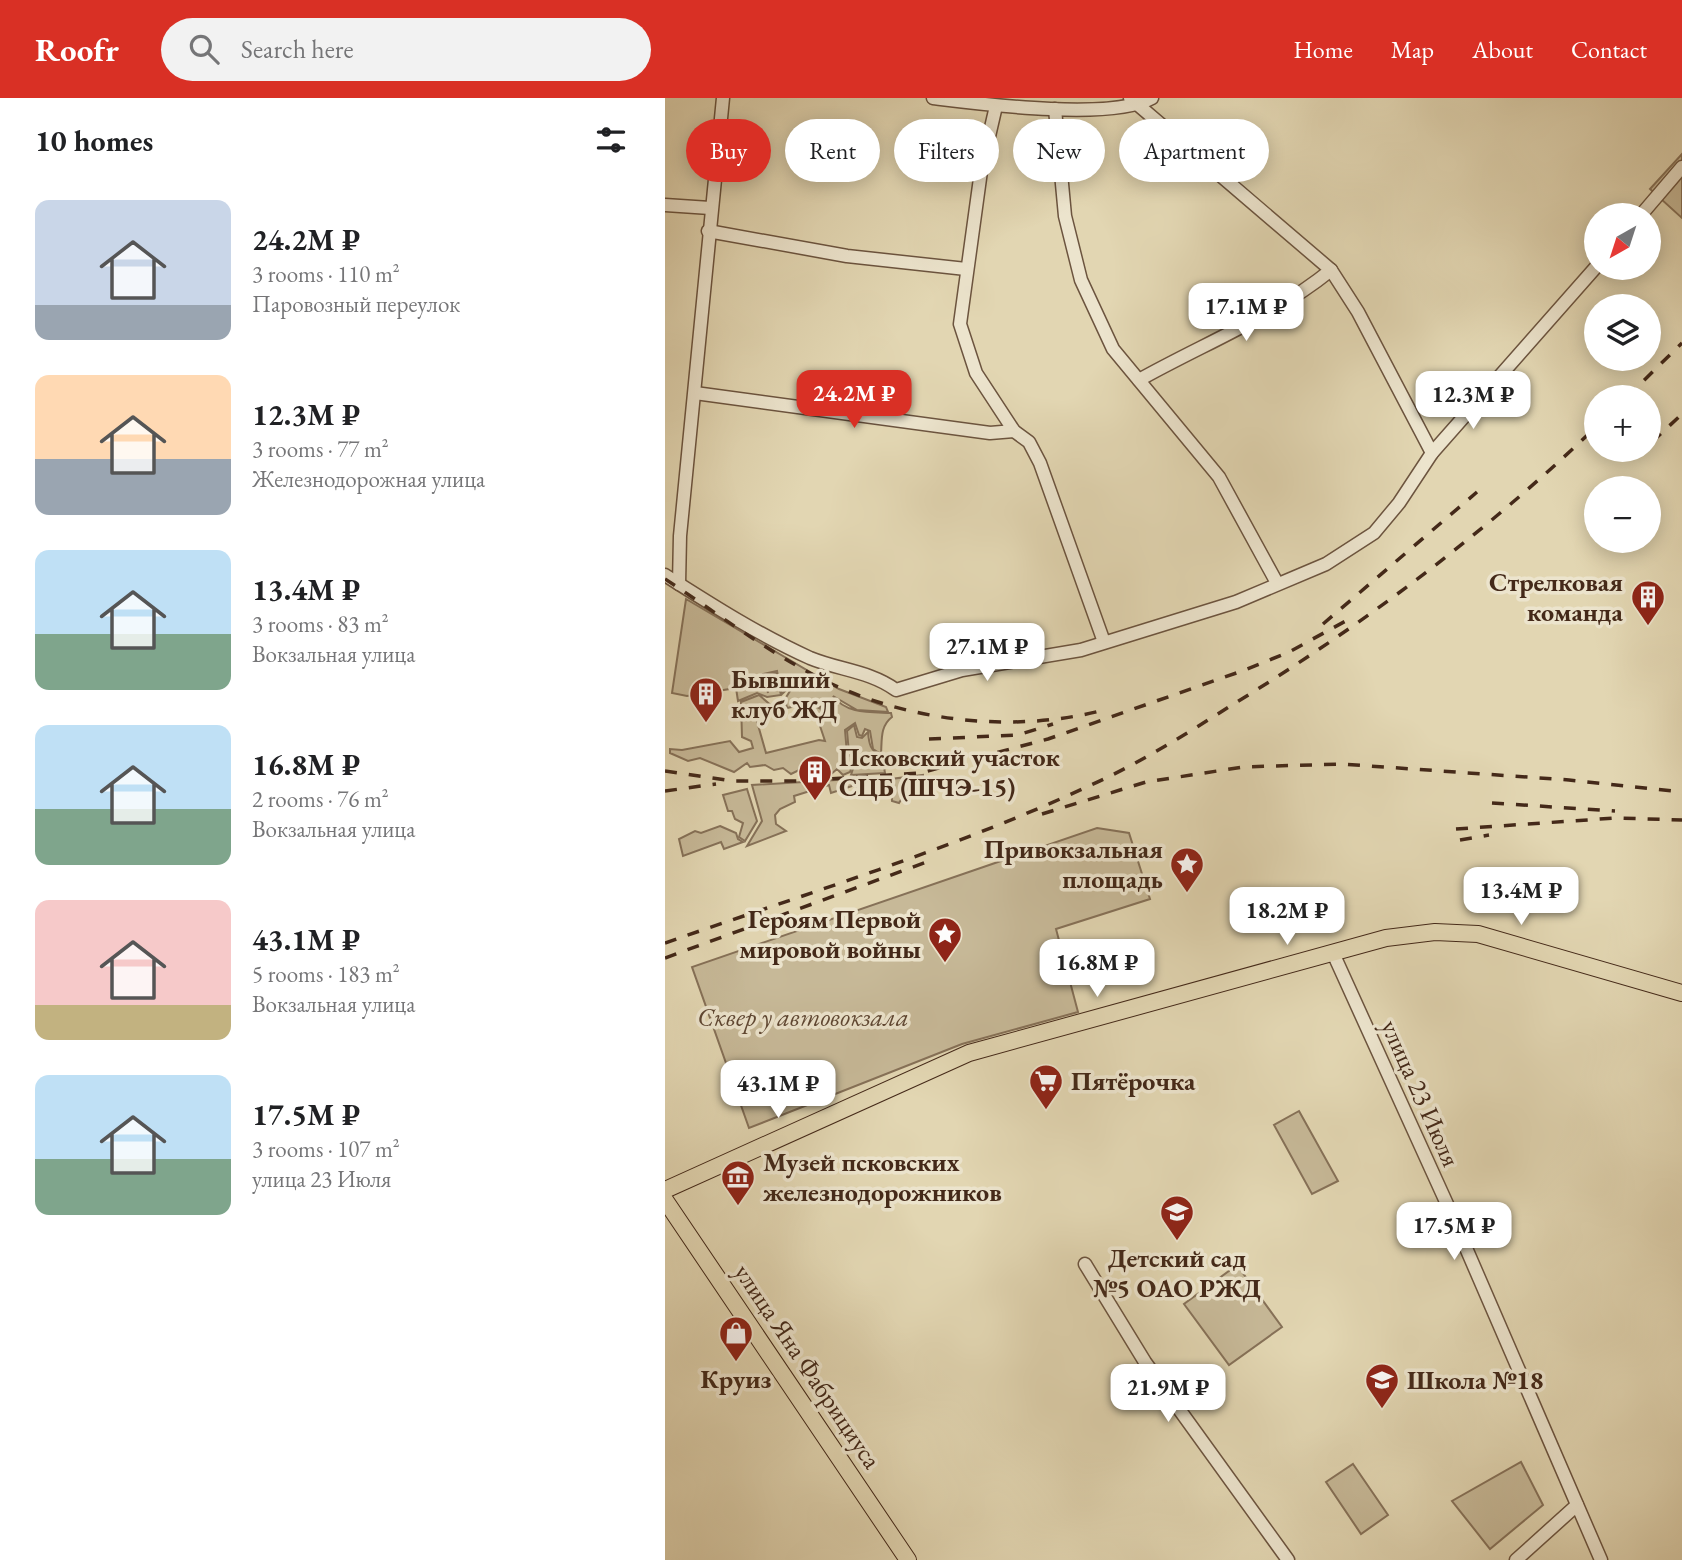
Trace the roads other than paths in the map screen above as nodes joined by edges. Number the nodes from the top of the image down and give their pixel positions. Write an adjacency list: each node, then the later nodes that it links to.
1 (723, 98): 10 (street)
2 (933, 98): 5 (street)
3 (1152, 98): 4 (street)
4 (1134, 102): 6 (street); 13 (street)
5 (996, 106): 6 (street); 12 (street)
6 (1055, 109): 15 (street)
7 (1682, 167): 8 (street)
8 (1651, 203)
9 (665, 205): 10 (street)
10 (710, 208): 11 (street)
11 (708, 232): 12 (street); 16 (street)
12 (966, 269): 17 (street)
13 (1331, 271): 15 (street); 18 (street)
14 (1584, 280): 18 (street)
15 (1139, 380): 20 (street)
16 (695, 393): 17 (street); 21 (street)
17 (1014, 431): 22 (street)
18 (1431, 453): 20 (street)
19 (665, 575): 21 (street)
20 (1277, 583): 22 (street)
21 (679, 584): 22 (street)
22 (1104, 642)
23 (1333, 953): 24 (main road); 25 (main road); 28 (street, улица 23 Июля)
24 (1682, 993)
25 (665, 1190)
26 (665, 1200): 29 (main road, улица Яна Фабрициуса)
27 (1085, 1264): 30 (street)
28 (1577, 1505): 31 (street); 32 (street, улица 23 Июля)
29 (908, 1560)
30 (1288, 1560)
31 (1516, 1560)
32 (1601, 1560)

